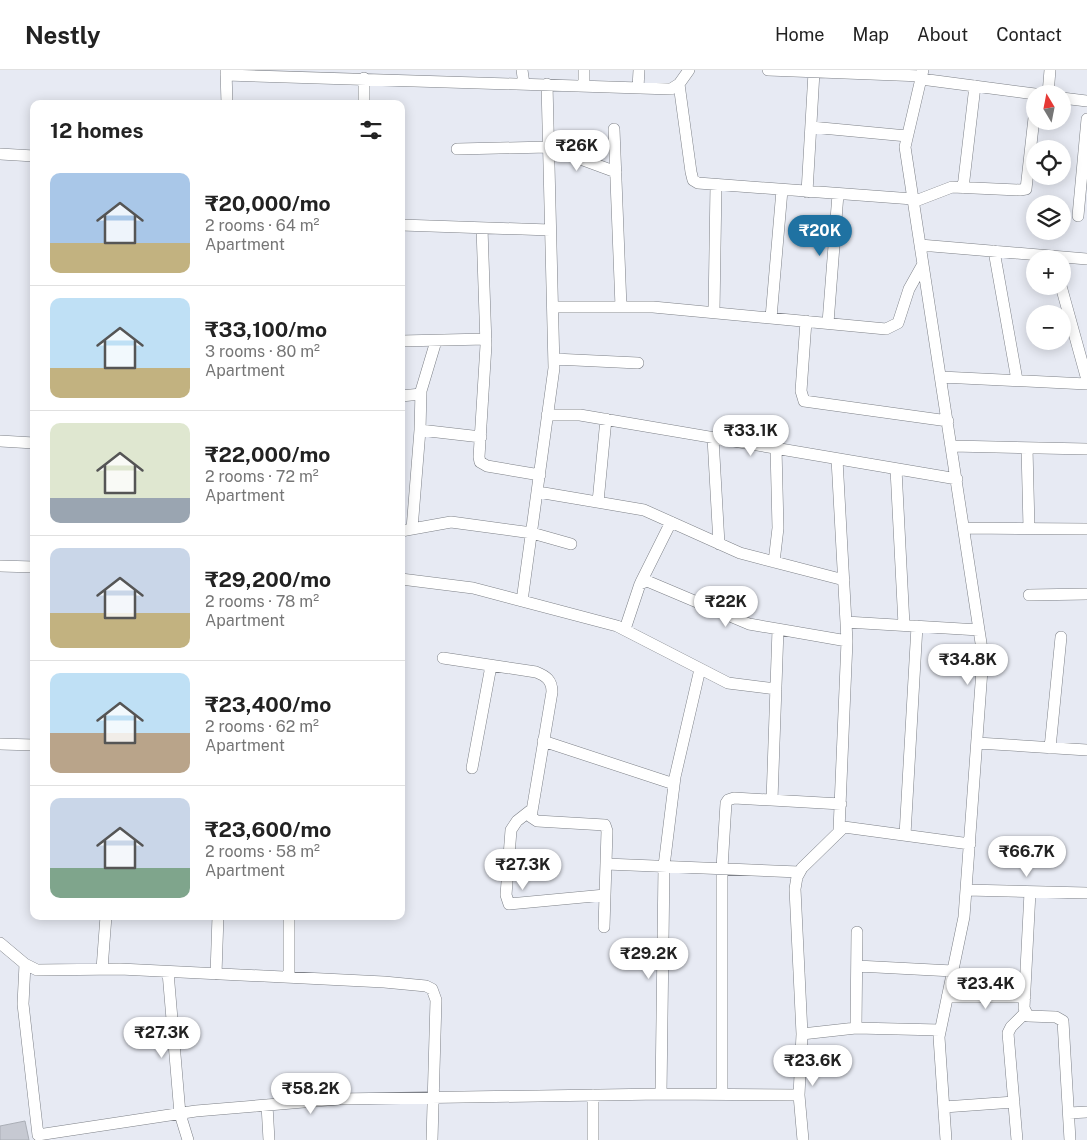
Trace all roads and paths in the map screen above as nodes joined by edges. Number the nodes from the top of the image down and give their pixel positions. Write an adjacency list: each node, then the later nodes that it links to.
1 (522, 70): 12 (street)
2 (584, 70): 16 (street)
3 (638, 70): 18 (street)
4 (689, 70): 14 (street)
5 (768, 70): 7 (street)
6 (1050, 70): 15 (street)
7 (814, 72): 10 (street); 25 (street)
8 (226, 73): 9 (street); 21 (street)
9 (331, 74): 11 (street)
10 (922, 75): 17 (street); 28 (street)
11 (364, 78): 12 (street); 22 (street)
12 (524, 84): 13 (street)
13 (547, 84): 16 (street); 29 (street)
14 (679, 84): 18 (street); 34 (street)
15 (1049, 85)
16 (584, 86): 18 (street)
17 (975, 86): 19 (street); 35 (street)
18 (638, 88)
19 (1026, 93)
20 (1071, 99): 23 (street)
21 (227, 100)
22 (364, 100)
23 (1087, 101)
24 (1087, 120): 40 (street)
25 (811, 127): 28 (street); 37 (street)
26 (614, 129): 33 (street)
27 (1033, 130): 35 (street)
28 (907, 136): 39 (street)
29 (548, 147): 30 (street); 33 (street); 43 (street)
30 (457, 150)
31 (0, 154): 32 (street)
32 (30, 156)
33 (616, 172): 52 (street)
34 (716, 185): 36 (street); 53 (street)
35 (963, 188): 39 (street)
36 (782, 190): 37 (street); 54 (street)
37 (807, 192): 38 (street)
38 (838, 194): 39 (street); 56 (street)
39 (913, 201): 44 (street)
40 (1078, 216)
41 (405, 225): 42 (street)
42 (482, 228): 43 (street); 57 (street)
43 (550, 230): 51 (street)
44 (920, 245): 45 (street); 49 (street)
45 (994, 251): 46 (street); 63 (street)
46 (1026, 255)
47 (1071, 259): 48 (street)
48 (1087, 259)
49 (923, 264): 56 (street); 62 (street)
50 (1063, 295): 64 (street)
51 (552, 307): 52 (street); 60 (street)
52 (621, 307): 53 (street)
53 (714, 312): 54 (street)
54 (771, 318): 55 (street)
55 (806, 321): 56 (street); 69 (street)
56 (828, 323)
57 (486, 339): 59 (street); 71 (street)
58 (405, 341): 59 (street)
59 (436, 341): 65 (street)
60 (554, 359): 61 (street); 67 (street)
61 (638, 363)
62 (941, 376): 63 (street); 69 (street)
63 (1017, 380): 64 (street)
64 (1087, 382)
65 (420, 394): 66 (street); 70 (street)
66 (405, 396)
67 (548, 415): 68 (street); 81 (street)
68 (606, 419): 72 (street); 84 (street)
69 (948, 421): 75 (street)
70 (420, 430): 71 (street); 89 (street)
71 (480, 438): 81 (street)
72 (713, 438): 76 (street); 92 (street)
73 (0, 441): 74 (street)
74 (30, 443)
75 (952, 446): 77 (street); 82 (street)
76 (776, 448): 79 (street); 93 (street)
77 (1027, 448): 78 (street); 87 (street)
78 (1087, 449)
79 (837, 459): 80 (street); 97 (street)
80 (896, 468): 82 (street); 103 (street)
81 (540, 475): 83 (street)
82 (957, 479): 86 (street)
83 (538, 492): 84 (street); 90 (street)
84 (598, 502): 85 (street)
85 (671, 522): 92 (street); 98 (street)
86 (965, 528): 87 (street); 107 (street)
87 (1029, 528): 88 (street)
88 (1087, 529)
89 (407, 530): 90 (street)
90 (532, 532): 91 (street); 101 (street)
91 (571, 544)
92 (719, 544): 93 (street)
93 (774, 562): 97 (street)
94 (0, 566): 95 (street)
95 (30, 567)
96 (405, 580): 101 (street)
97 (844, 580): 102 (street)
98 (641, 582): 105 (street); 106 (street)
99 (1087, 594): 100 (street)
100 (1029, 595)
101 (522, 601): 105 (street)
102 (846, 622): 103 (street); 109 (street)
103 (904, 625): 104 (street)
104 (917, 626): 107 (street); 126 (street)
105 (625, 629): 112 (street)
106 (778, 629): 109 (street); 113 (street)
107 (980, 630): 115 (street)
108 (1061, 637): 118 (street)
109 (847, 641): 123 (street)
110 (443, 658): 111 (street)
111 (491, 666): 114 (street); 120 (street)
112 (700, 669): 113 (street); 121 (street)
113 (776, 689): 122 (street)
114 (543, 741): 121 (street); 124 (street)
115 (977, 743): 118 (street); 127 (street)
116 (0, 744): 117 (street)
117 (30, 745)
118 (1050, 748): 119 (street)
119 (1087, 750)
120 (472, 768)
121 (674, 784): 129 (street)
122 (772, 800): 123 (street); 130 (street)
123 (841, 804): 125 (street)
124 (531, 810): 128 (street); 135 (street)
125 (839, 830): 126 (street); 131 (street)
126 (905, 835): 127 (street)
127 (970, 844): 132 (street)
128 (606, 864): 129 (street); 135 (street)
129 (664, 866): 130 (street); 155 (street)
130 (722, 868): 131 (street); 156 (street)
131 (799, 872): 154 (street)
132 (966, 890): 133 (street); 145 (street)
133 (1030, 892): 134 (street); 150 (street)
134 (1087, 893)
135 (605, 895): 139 (street)
136 (106, 920): 144 (street)
137 (218, 920): 147 (street)
138 (288, 920): 148 (street)
139 (604, 927)
140 (857, 932): 143 (street)
141 (0, 943): 142 (street)
142 (25, 964): 144 (street); 166 (street)
143 (857, 966): 145 (street); 152 (street)
144 (102, 970): 146 (street)
145 (953, 971): 149 (street)
146 (168, 972): 147 (street); 165 (street)
147 (216, 974): 148 (street)
148 (288, 977): 159 (street)
149 (947, 997): 150 (street); 153 (street)
150 (1025, 997): 151 (street)
151 (1025, 1013): 160 (street); 163 (street)
152 (856, 1028): 153 (street); 154 (street)
153 (940, 1030): 162 (street)
154 (802, 1034): 158 (street)
155 (661, 1094): 156 (street); 157 (street)
156 (722, 1094): 158 (street)
157 (593, 1095): 159 (street); 170 (street)
158 (799, 1095): 171 (street)
159 (432, 1098): 161 (street); 169 (street)
160 (1014, 1102): 162 (street); 173 (street)
161 (267, 1105): 165 (street); 168 (street)
162 (944, 1107): 172 (street)
163 (1069, 1112): 164 (street); 174 (street)
164 (1087, 1112)
165 (180, 1114): 166 (street); 167 (street)
166 (38, 1138)
167 (188, 1140)
168 (269, 1140)
169 (432, 1140)
170 (593, 1140)
171 (803, 1140)
172 (946, 1140)
173 (1017, 1140)
174 (1070, 1140)

